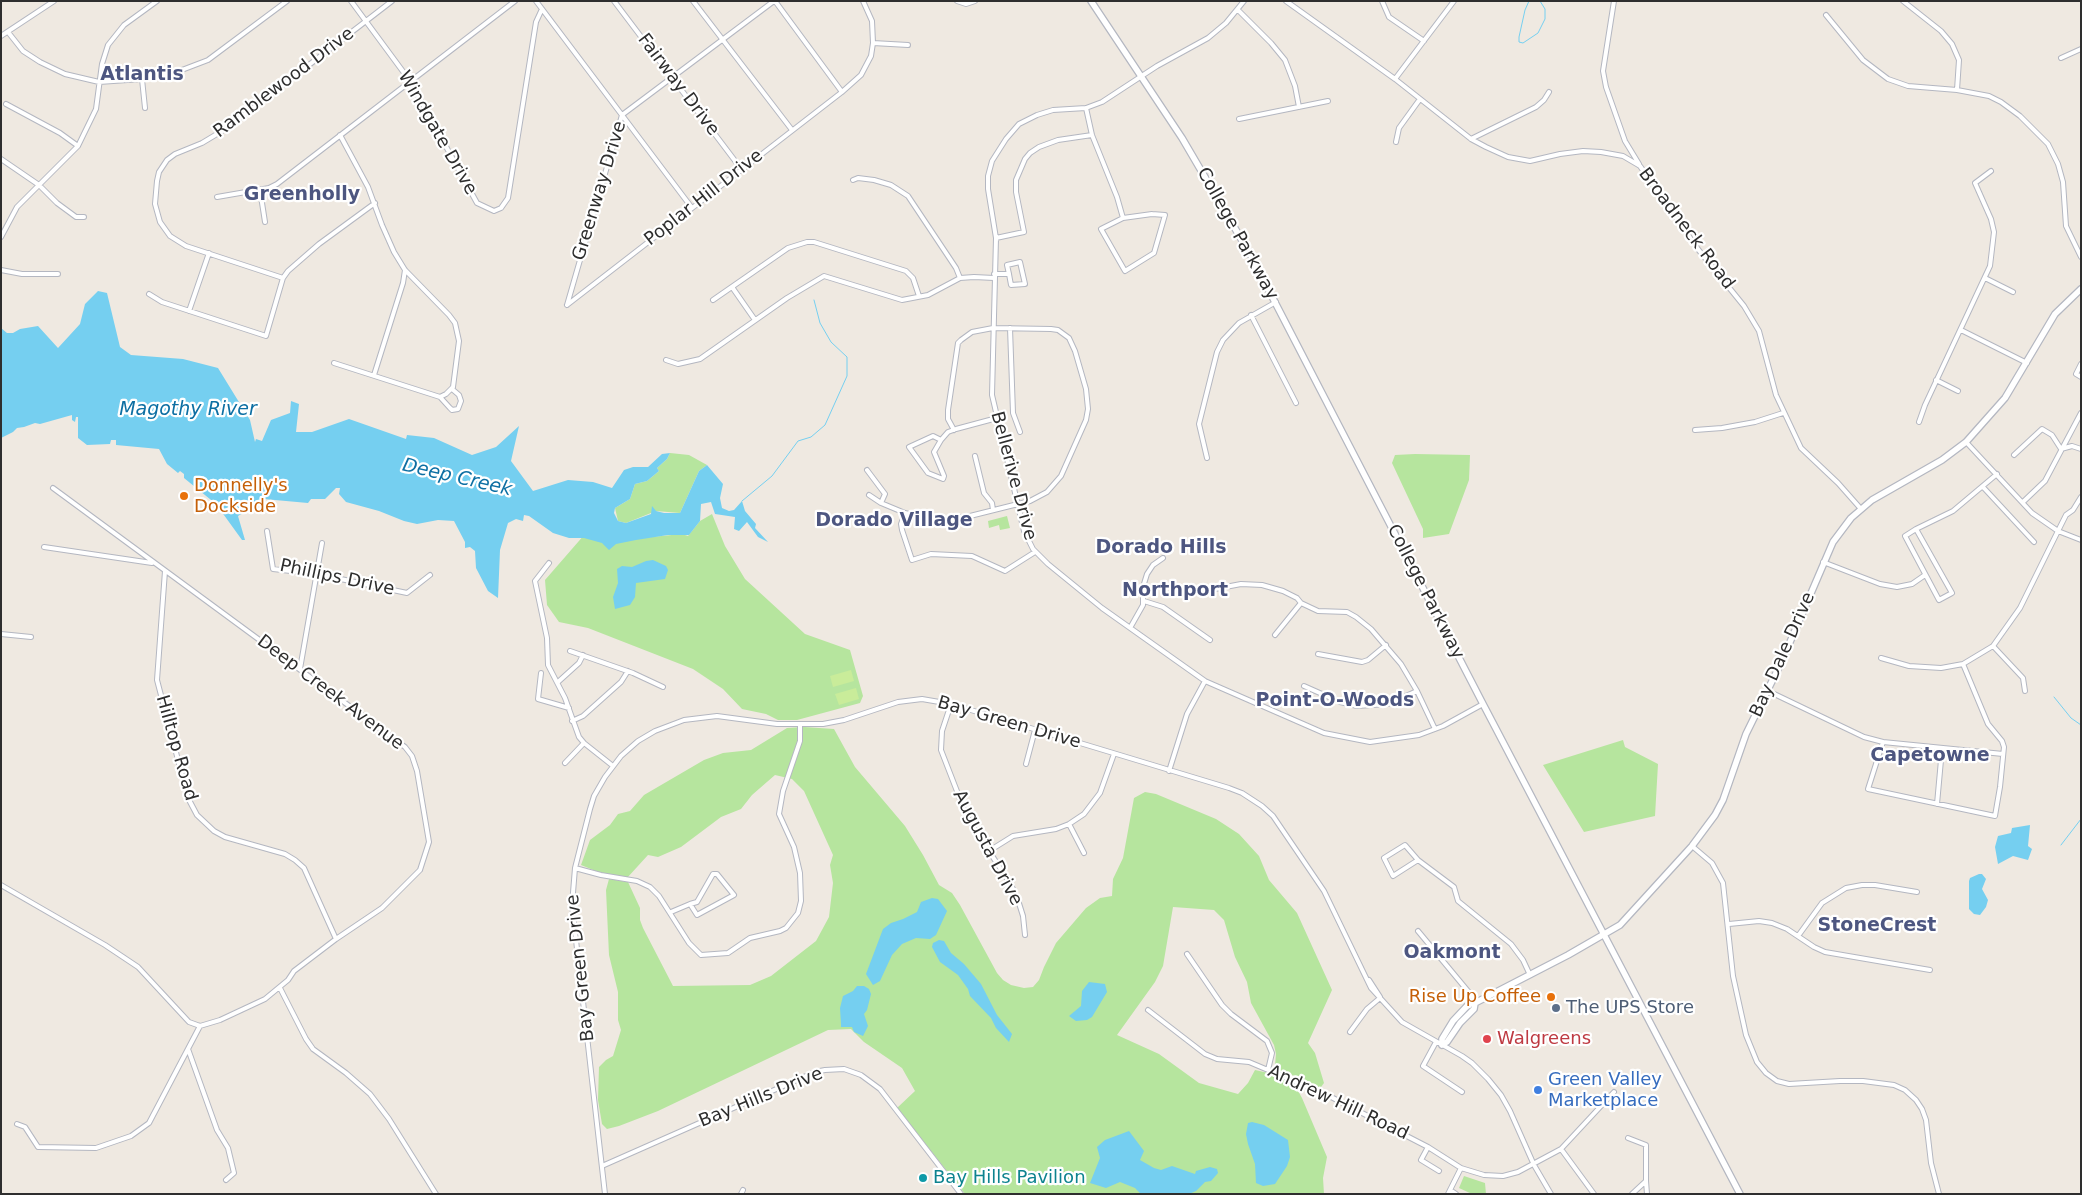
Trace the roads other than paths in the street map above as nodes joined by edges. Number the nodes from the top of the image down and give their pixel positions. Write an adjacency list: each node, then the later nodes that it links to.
1 (54, 1): 25 (street)
2 (158, 1): 38 (street)
3 (287, 1): 35 (street)
4 (351, 1): 24 (street, Windgate Drive)
5 (392, 1): 24 (street, Ramblewood Drive)
6 (515, 1): 37 (street)
7 (536, 1): 21 (street)
8 (614, 1): 34 (street, Fairway Drive)
9 (693, 1): 27 (street)
10 (774, 1): 27 (street, Greenway Drive); 40 (street)
11 (863, 1): 29 (street)
12 (957, 1): 13 (street)
13 (975, 1)
14 (1091, 1): 33 (main road, College Parkway)
15 (1244, 1): 22 (street, Bellerive Drive)
16 (1286, 1): 36 (street, Broadneck Road)
17 (1382, 1): 28 (street)
18 (1454, 1): 28 (street)
19 (1614, 1): 57 (street)
20 (1903, 1): 39 (street)
21 (542, 9): 37 (street, Windgate Drive); 48 (street)
22 (1238, 10): 33 (street, Bellerive Drive); 45 (street)
23 (1826, 15): 39 (street)
24 (366, 21): 37 (street, Windgate Drive); 71 (street, Ramblewood Drive)
25 (8, 32): 26 (street); 38 (street)
26 (1, 36)
27 (723, 40): 34 (street, Greenway Drive); 50 (street)
28 (1424, 41): 36 (street)
29 (873, 43): 30 (street); 40 (street, Poplar Hill Drive)
30 (908, 45)
31 (2081, 49): 32 (street)
32 (2061, 58)
33 (1142, 76): 47 (street, Bellerive Drive); 87 (main road, College Parkway)
34 (672, 78): 48 (street, Greenway Drive); 58 (street, Fairway Drive)
35 (142, 79): 38 (street); 46 (street)
36 (1395, 79): 42 (street, Broadneck Road)
37 (410, 81): 51 (street)
38 (99, 82): 55 (street)
39 (1957, 90): 72 (street)
40 (842, 92): 50 (street, Poplar Hill Drive)
41 (1549, 92): 53 (street)
42 (1420, 99): 53 (street, Broadneck Road); 54 (street)
43 (1328, 101): 45 (street)
44 (6, 104): 55 (street)
45 (1299, 107): 49 (street)
46 (145, 108)
47 (1086, 108): 52 (street); 70 (street, Bellerive Drive)
48 (622, 114): 65 (street); 88 (street, Greenway Drive)
49 (1238, 119)
50 (792, 130): 58 (street, Poplar Hill Drive)
51 (340, 135): 62 (street); 64 (street)
52 (1092, 135): 67 (street); 70 (street)
53 (1471, 139): 57 (street, Broadneck Road)
54 (1396, 142)
55 (78, 146): 61 (street)
56 (1, 159): 61 (street)
57 (1640, 166): 106 (street, Broadneck Road)
58 (742, 170): 65 (street, Poplar Hill Drive)
59 (1991, 171): 80 (street)
60 (853, 180): 79 (street)
61 (39, 185): 66 (street); 69 (street)
62 (260, 190): 63 (street); 68 (street)
63 (217, 197)
64 (375, 203): 74 (street); 78 (street)
65 (692, 208): 88 (street, Poplar Hill Drive)
66 (84, 217)
67 (1123, 218): 67 (street)
68 (265, 222)
69 (1, 237)
70 (996, 238): 77 (street, Bellerive Drive)
71 (209, 253): 78 (street, Ramblewood Drive); 89 (street)
72 (2081, 257)
73 (1, 270): 75 (street)
74 (405, 270): 99 (street); 102 (street)
75 (58, 274)
76 (1009, 274): 76 (street); 77 (street)
77 (994, 276): 79 (street); 92 (street, Bellerive Drive)
78 (283, 278): 89 (street)
79 (960, 278): 85 (street)
80 (1985, 278): 83 (street); 94 (street)
81 (732, 287): 85 (street); 86 (street); 91 (street)
82 (2081, 290): 97 (main road, Bay Dale Drive)
83 (2013, 292)
84 (149, 294): 89 (street)
85 (919, 296): 91 (street)
86 (713, 300)
87 (1276, 302): 90 (street); 174 (main road, College Parkway)
88 (567, 305)
89 (189, 311)
90 (1251, 315): 105 (street); 119 (street)
91 (755, 320): 95 (street)
92 (993, 328): 93 (street); 108 (street, Bellerive Drive); 110 (street)
93 (1010, 328): 112 (street); 128 (street)
94 (1961, 330): 97 (street); 101 (street)
95 (666, 360)
96 (334, 363): 99 (street)
97 (2027, 363): 114 (main road, Bay Dale Drive)
98 (2081, 364): 100 (street)
99 (374, 375): 104 (street)
100 (2081, 377)
101 (1936, 380): 103 (street); 109 (street)
102 (452, 389): 104 (street); 104 (street)
103 (1958, 391)
104 (440, 397)
105 (1296, 403)
106 (1783, 413): 111 (street); 129 (street, Broadneck Road)
107 (2081, 413): 115 (street)
108 (997, 418): 110 (street); 128 (street, Bellerive Drive)
109 (1919, 422)
110 (954, 430): 113 (street)
111 (1695, 430)
112 (1020, 432)
113 (941, 440): 113 (street)
114 (1966, 442): 121 (street); 129 (main road, Bay Dale Drive)
115 (2062, 449): 116 (street); 117 (street); 126 (street)
116 (2081, 449)
117 (2014, 455)
118 (975, 456): 130 (street)
119 (1207, 458)
120 (867, 470): 127 (street)
121 (1997, 474): 122 (street); 126 (street)
122 (1983, 487): 132 (street); 136 (street)
123 (52, 488): 143 (street, Deep Creek Avenue)
124 (869, 496): 127 (street)
125 (2081, 497): 134 (street)
126 (2023, 502): 134 (street)
127 (881, 503): 131 (street)
128 (1018, 504): 130 (street); 139 (street, Bellerive Drive)
129 (1861, 509): 141 (main road, Bay Dale Drive)
130 (993, 510): 131 (street)
131 (905, 513): 139 (street)
132 (1916, 529): 147 (street); 147 (street)
133 (267, 530): 145 (street, Phillips Drive)
134 (2058, 531): 135 (street); 157 (street)
135 (2081, 540)
136 (2034, 542)
137 (322, 543): 145 (street)
138 (44, 547): 143 (street)
139 (1035, 552): 151 (street, Bellerive Drive)
140 (1163, 558): 149 (street)
141 (1823, 562): 147 (street); 171 (main road, Bay Dale Drive)
142 (549, 563): 167 (street)
143 (154, 564): 144 (street, Deep Creek Avenue)
144 (165, 571): 163 (street, Deep Creek Avenue); 205 (street, Hilltop Road)
145 (317, 574): 146 (street, Phillips Drive); 163 (street)
146 (430, 575)
147 (1925, 575)
148 (1215, 590): 150 (street)
149 (1144, 601): 151 (street); 155 (street)
150 (1300, 603): 153 (street); 156 (street)
151 (1130, 628): 166 (street, Bellerive Drive)
152 (1, 634): 154 (street)
153 (1275, 635)
154 (31, 637)
155 (1210, 640)
156 (1386, 645): 159 (street); 170 (street)
157 (1993, 646): 162 (street); 172 (street)
158 (570, 650): 160 (street)
159 (1318, 654)
160 (583, 655): 164 (street); 167 (street)
161 (1881, 658): 162 (street)
162 (1963, 664): 184 (street)
163 (300, 669): 205 (street, Deep Creek Avenue)
164 (628, 671): 169 (street); 176 (street)
165 (540, 673): 175 (street)
166 (1205, 681): 178 (street, Bellerive Drive); 188 (street)
167 (558, 682): 175 (street)
168 (1304, 686): 170 (street)
169 (663, 687)
170 (1418, 691): 178 (street)
171 (1768, 691): 180 (street); 191 (main road, Bay Dale Drive)
172 (2025, 692)
173 (951, 704): 177 (street, Bay Green Drive); 179 (street, Bay Green Drive); 192 (street, Augusta Drive)
174 (1483, 704): 178 (street, Bellerive Drive); 203 (main road, College Parkway)
175 (569, 708): 176 (street)
176 (572, 721): 181 (street)
177 (800, 724): 187 (street, Bay Green Drive); 199 (street)
178 (1435, 729)
179 (1036, 730): 183 (street, Bay Green Drive); 186 (street)
180 (1883, 742): 182 (street); 189 (street)
181 (584, 743): 185 (street); 187 (street)
182 (1942, 748): 184 (street); 189 (street)
183 (1114, 754): 188 (street, Bay Green Drive); 190 (street)
184 (2003, 754): 189 (street)
185 (565, 763)
186 (1026, 764)
187 (613, 766): 195 (street, Bay Green Drive)
188 (1170, 771): 210 (street, Bay Green Drive)
189 (1937, 804)
190 (1068, 824): 192 (street); 193 (street)
191 (1692, 846): 200 (street); 203 (main road, Bay Dale Drive)
192 (989, 850): 202 (street, Augusta Drive)
193 (1084, 854)
194 (1418, 860): 194 (street); 208 (street)
195 (575, 868): 199 (street); 225 (street, Bay Green Drive)
196 (1, 885): 213 (street)
197 (1917, 892): 204 (street)
198 (690, 904): 198 (street); 199 (street)
199 (672, 912)
200 (1729, 924): 204 (street); 240 (street)
201 (1418, 932): 211 (street)
202 (1025, 935)
203 (1605, 936): 208 (main road, Bay Dale Drive); 239 (main road, College Parkway)
204 (1798, 936): 207 (street)
205 (336, 939): 209 (street, Deep Creek Avenue)
206 (1187, 954): 217 (street)
207 (1930, 970)
208 (1530, 974): 211 (main road, Bay Dale Drive)
209 (280, 988): 213 (street, Deep Creek Avenue); 231 (street)
210 (1380, 998): 214 (street); 215 (street, Bay Green Drive)
211 (1476, 1003): 215 (main road, Bay Dale Drive)
212 (1148, 1010): 217 (street, Andrew Hill Road)
213 (200, 1026): 216 (street)
214 (1350, 1032)
215 (1439, 1044): 218 (street); 224 (street, Bay Green Drive)
216 (188, 1049): 220 (street); 228 (street)
217 (1268, 1070): 222 (street, Andrew Hill Road)
218 (1462, 1092)
219 (1614, 1092): 223 (street, Andrew Hill Road)
220 (17, 1124)
221 (1628, 1138): 229 (street)
222 (1428, 1147): 226 (street, Andrew Hill Road); 227 (street)
223 (1561, 1149): 224 (street, Andrew Hill Road); 236 (street)
224 (1534, 1165): 226 (street, Andrew Hill Road); 235 (street, Bay Green Drive)
225 (602, 1166): 232 (street, Bay Green Drive); 233 (street, Bay Hills Drive)
226 (1461, 1168): 230 (street)
227 (1439, 1171)
228 (226, 1180)
229 (1646, 1181): 237 (street); 238 (street)
230 (1449, 1192): 234 (street)
231 (436, 1194)
232 (605, 1194)
233 (961, 1194)
234 (1456, 1194)
235 (1552, 1194)
236 (1594, 1194)
237 (1632, 1194)
238 (1647, 1194)
239 (1740, 1194)
240 (1938, 1194)

